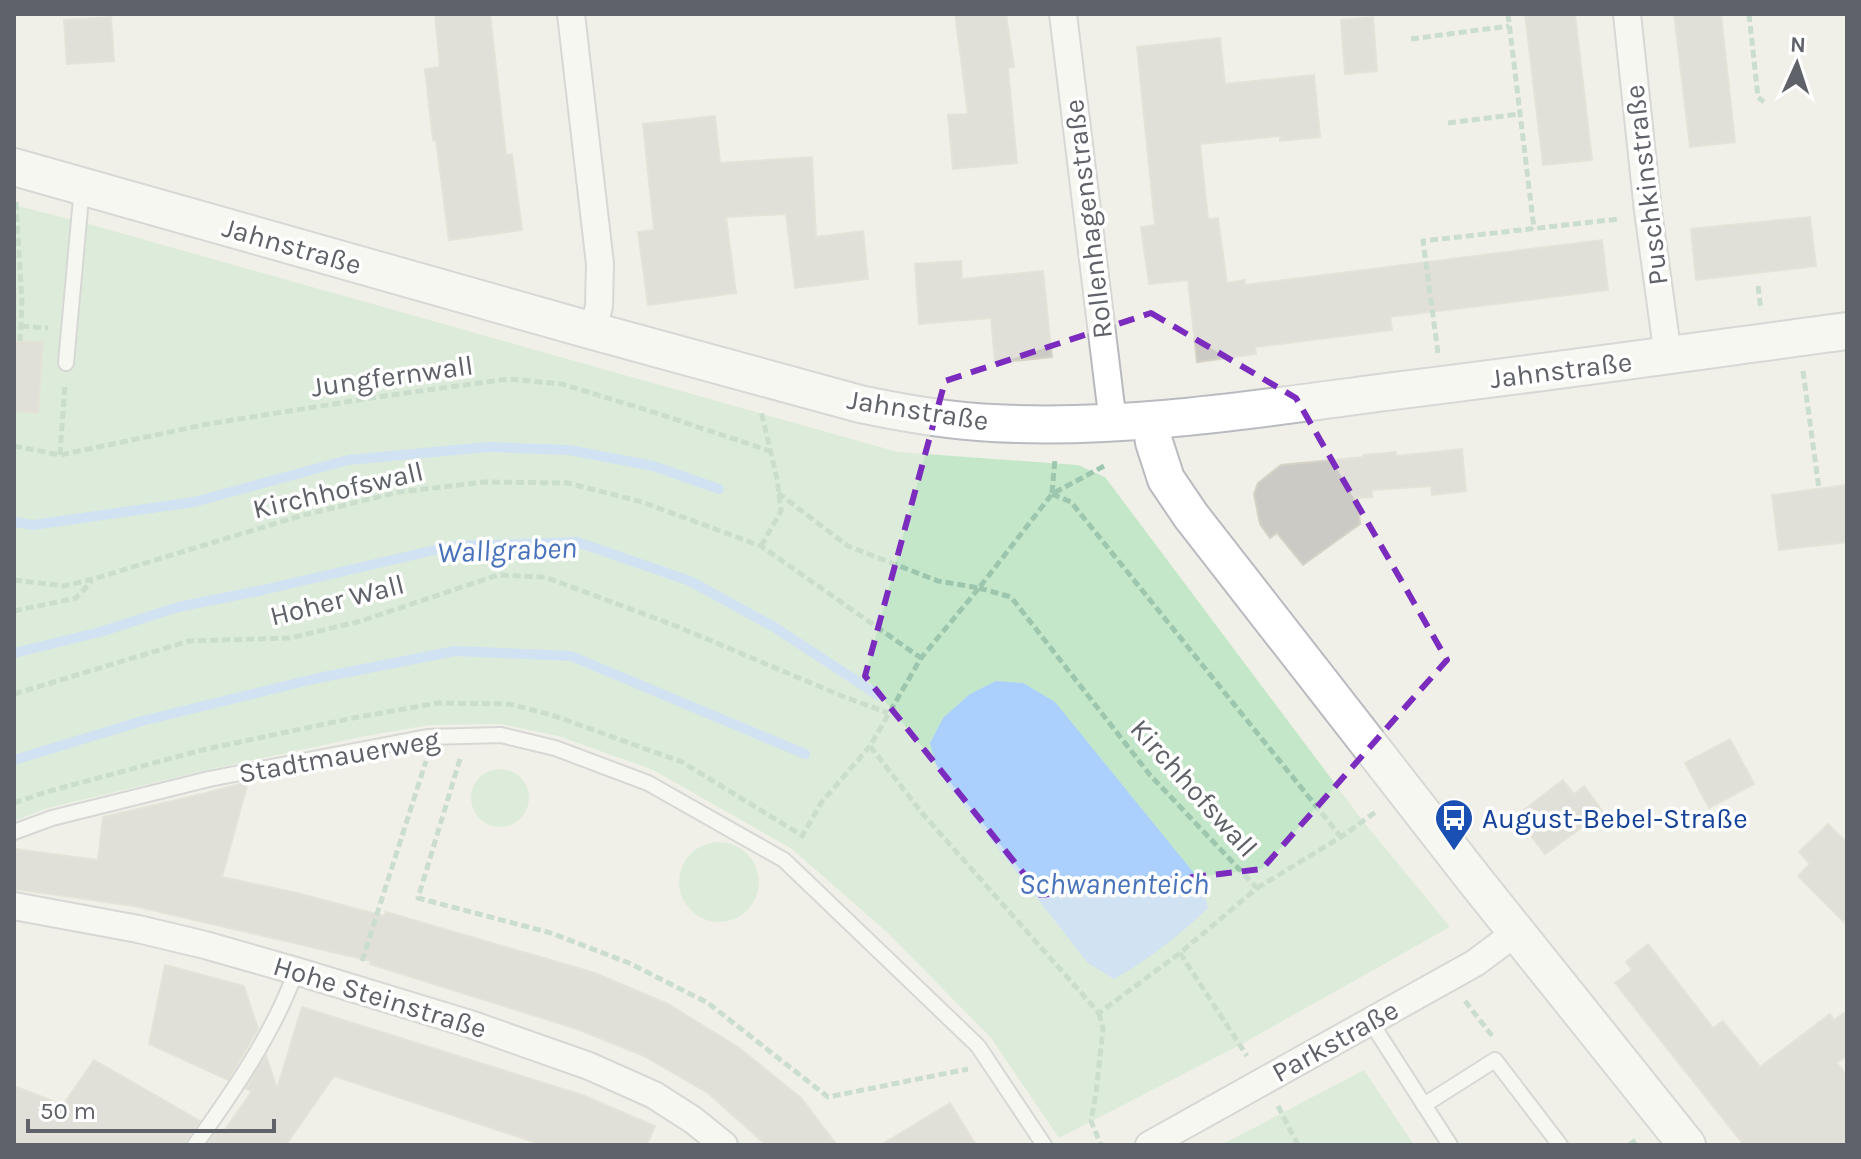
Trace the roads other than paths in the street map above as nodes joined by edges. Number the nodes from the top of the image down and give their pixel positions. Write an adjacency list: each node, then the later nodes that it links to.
1 (571, 14): 6 (street)
2 (1063, 14): 11 (street, Rollenhagenstraße)
3 (1627, 14): 8 (street, Puschkinstraße)
4 (15, 182): 5 (main road, Jahnstraße)
5 (82, 186): 6 (main road, Jahnstraße); 9 (lane)
6 (593, 331): 11 (main road, Jahnstraße)
7 (1847, 331): 8 (main road, Jahnstraße)
8 (1668, 356): 10 (main road, Jahnstraße)
9 (66, 363)
10 (1151, 421): 11 (main road, Jahnstraße); 14 (main road)
11 (1113, 423)
12 (14, 832): 20 (lane, Stadtmauerweg)
13 (14, 906): 15 (street, Hohe Steinstraße)
14 (1518, 931): 16 (street, Parkstraße); 24 (main road)
15 (296, 971): 18 (lane); 19 (street, Hohe Steinstraße)
16 (1370, 1021): 17 (lane); 21 (street, Parkstraße)
17 (1424, 1105): 22 (lane); 23 (lane)
18 (195, 1145)
19 (724, 1145)
20 (1044, 1145)
21 (1149, 1145)
22 (1450, 1145)
23 (1560, 1145)
24 (1687, 1145)

